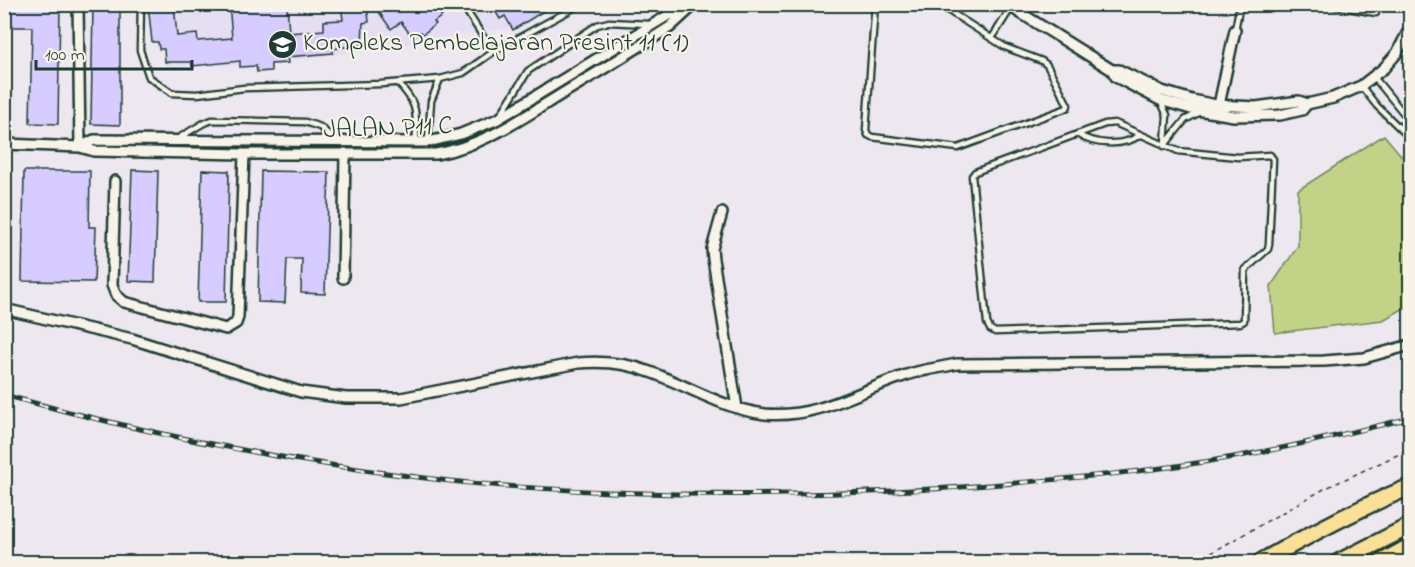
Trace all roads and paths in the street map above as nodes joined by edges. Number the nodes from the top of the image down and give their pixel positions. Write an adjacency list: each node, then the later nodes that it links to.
1 (78, 4): 37 (street)
2 (141, 4): 20 (lane)
3 (462, 4): 16 (lane)
4 (581, 4): 16 (lane)
5 (875, 4): 15 (lane)
6 (938, 4): 15 (lane)
7 (1240, 4): 14 (lane)
8 (1325, 4): 11 (lane)
9 (694, 5): 12 (street, JALAN P11 C); 38 (street, JALAN P11 C)
10 (1014, 7): 15 (lane); 17 (street)
11 (1376, 13)
12 (653, 24): 26 (street, JALAN P11 C); 26 (lane)
13 (1410, 28): 18 (street)
14 (1235, 30): 24 (street)
15 (992, 38)
16 (493, 52): 19 (lane)
17 (1112, 70): 22 (street); 24 (street)
18 (1373, 76): 21 (street); 27 (lane)
19 (440, 79): 20 (lane); 34 (lane)
20 (398, 83): 33 (lane)
21 (1361, 86): 23 (street); 30 (lane)
22 (1158, 99): 25 (street); 36 (lane)
23 (1307, 104): 24 (street); 25 (street)
24 (1219, 105)
25 (1202, 112): 36 (lane)
26 (498, 119): 34 (street, JALAN P11 C)
27 (1410, 121)
28 (1077, 134): 29 (lane); 29 (lane); 36 (lane)
29 (1140, 135): 36 (lane)
30 (1410, 138)
31 (175, 140): 32 (street, JALAN P11 C); 32 (lane); 37 (street, JALAN P11 C)
32 (335, 141): 33 (street, JALAN P11 C)
33 (416, 141): 34 (street, JALAN P11 C)
34 (428, 142)
35 (4, 144): 37 (street, JALAN P11 C)
36 (1164, 146)
37 (80, 147): 39 (street, JALAN P11 C)
38 (345, 153): 39 (street, JALAN P11 C); 42 (street)
39 (244, 154): 40 (street)
40 (115, 181)
41 (722, 213): 45 (street)
42 (342, 278)
43 (4, 309): 45 (street)
44 (1410, 345): 45 (street)
45 (737, 408)
46 (1410, 449): 50 (path)
47 (1410, 487): 51 (highway)
48 (1410, 526): 52 (highway)
49 (1410, 548): 53 (highway)
50 (1195, 562)
51 (1261, 562)
52 (1339, 562)
53 (1383, 562)

